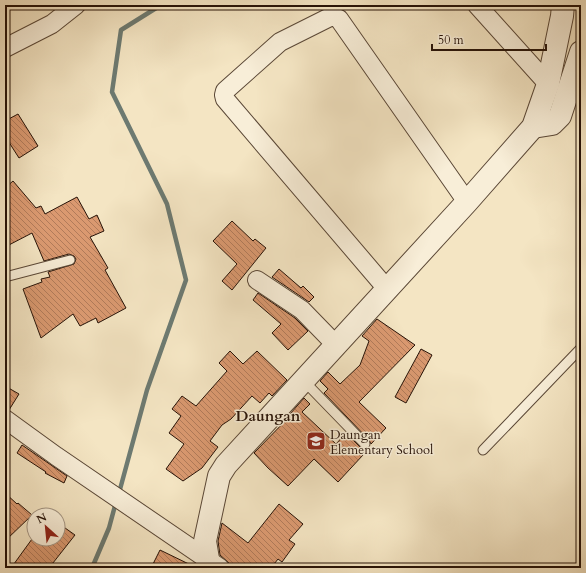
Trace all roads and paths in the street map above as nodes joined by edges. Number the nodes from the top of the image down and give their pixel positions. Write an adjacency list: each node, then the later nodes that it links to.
1 (76, 5): 4 (street)
2 (477, 5): 6 (street)
3 (563, 5): 6 (street)
4 (5, 48)
5 (581, 52): 7 (street)
6 (548, 84): 7 (street)
7 (533, 127): 8 (street)
8 (467, 202): 12 (street); 12 (street)
9 (70, 260): 10 (lane)
10 (5, 277)
11 (257, 280): 13 (street)
12 (387, 289): 13 (street)
13 (336, 345): 15 (street)
14 (581, 348): 18 (lane)
15 (303, 380): 17 (lane); 19 (street)
16 (5, 419): 19 (street)
17 (365, 444)
18 (483, 450)
19 (211, 565)

